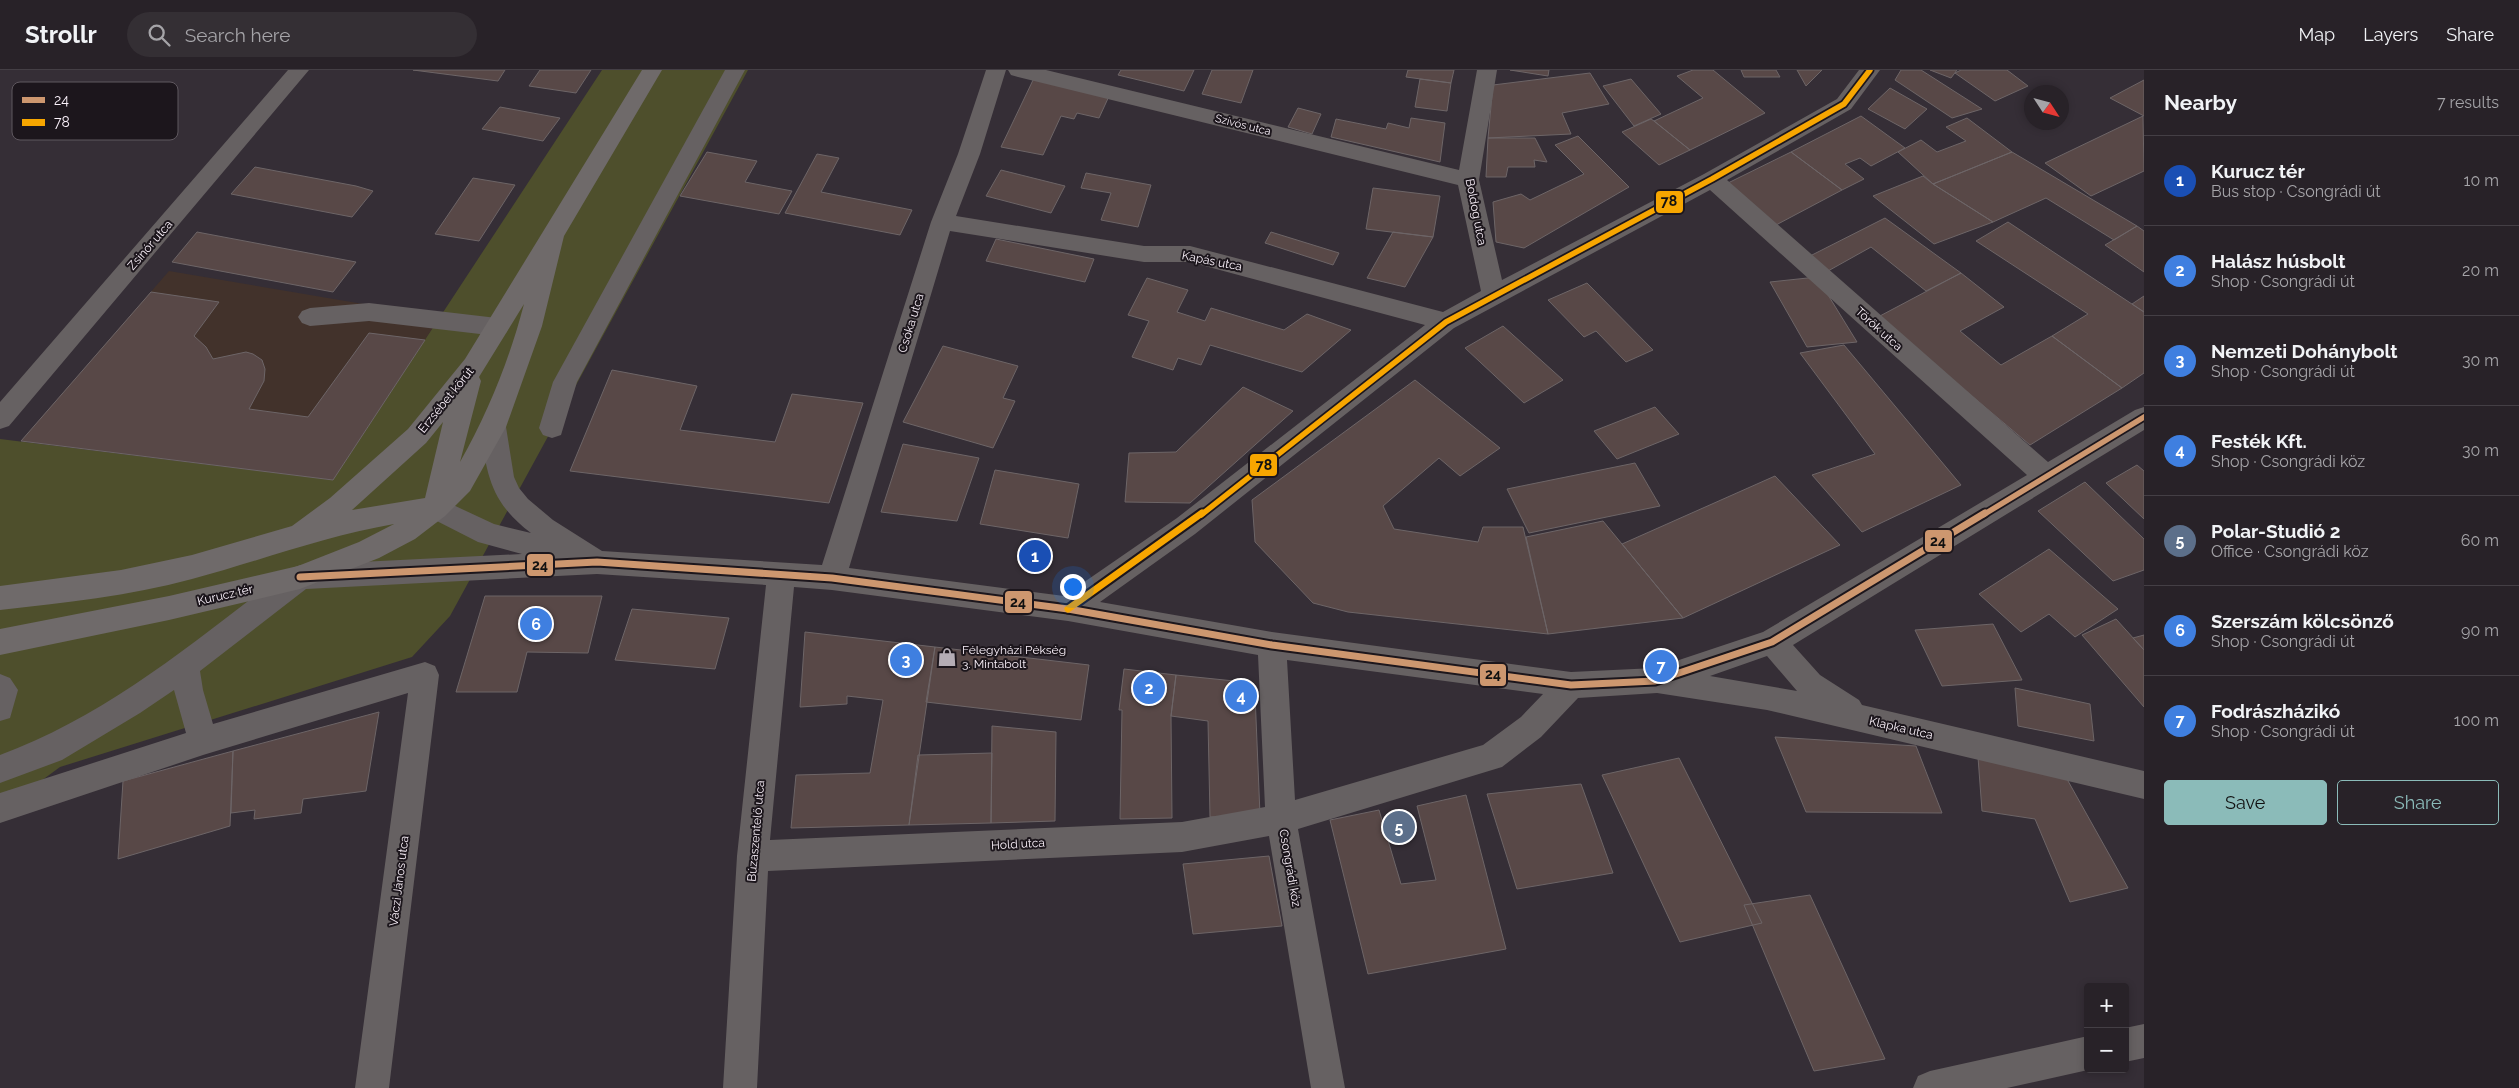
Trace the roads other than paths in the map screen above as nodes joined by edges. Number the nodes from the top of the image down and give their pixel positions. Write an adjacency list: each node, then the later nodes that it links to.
1 (299, 70): 18 (street, Zsinór utca)
2 (652, 70): 11 (main road, Erzsébet körút)
3 (735, 70): 20 (street)
4 (996, 70): 10 (street, Csóka utca)
5 (1018, 70): 9 (street, Szívós utca)
6 (1487, 70): 9 (street, Boldog utca)
7 (1870, 70): 8 (street)
8 (1712, 179): 12 (street); 21 (street, Török utca)
9 (1468, 180): 12 (street, Boldog utca)
10 (942, 222): 14 (street, Kapás utca); 27 (street, Csóka utca)
11 (553, 232): 15 (main road, Erzsébet körút); 19 (main road, Erzsébet körút)
12 (1494, 294): 14 (street)
13 (310, 317): 15 (street)
14 (1446, 322): 29 (street)
15 (497, 327): 16 (main road, Erzsébet körút)
16 (474, 366): 22 (main road); 23 (main road, Erzsébet körút)
17 (2144, 417): 21 (street)
18 (0, 419)
19 (494, 427): 22 (main road, Erzsébet körút); 24 (street)
20 (552, 428)
21 (2047, 477): 31 (street)
22 (436, 508): 23 (main road); 24 (street); 26 (main road, Kurucz tér)
23 (300, 535): 28 (main road)
24 (597, 562): 25 (street); 26 (street)
25 (781, 575): 27 (street); 44 (street, Búzaszentelő utca)
26 (300, 577): 30 (main road, Kurucz tér); 33 (street)
27 (832, 578): 29 (street)
28 (0, 598)
29 (1068, 609): 32 (street)
30 (0, 642)
31 (1772, 642): 34 (street); 38 (street)
32 (1272, 645): 35 (street); 43 (street, Csongrádi köz)
33 (185, 666): 39 (street); 40 (street)
34 (1655, 681): 35 (street); 38 (street, Klapka utca)
35 (1571, 685): 43 (street, Hold utca)
36 (0, 687): 37 (street)
37 (0, 708)
38 (1860, 718): 41 (street, Klapka utca)
39 (203, 741): 42 (street); 48 (street, Váczi János utca)
40 (0, 769)
41 (2144, 785)
42 (0, 808)
43 (1282, 819): 44 (street, Hold utca); 50 (street, Csongrádi köz)
44 (753, 856): 49 (street, Búzaszentelő utca)
45 (2144, 1041): 46 (street)
46 (2129, 1044)
47 (2084, 1054): 51 (street)
48 (372, 1088)
49 (740, 1088)
50 (1328, 1088)
51 (1930, 1088)

